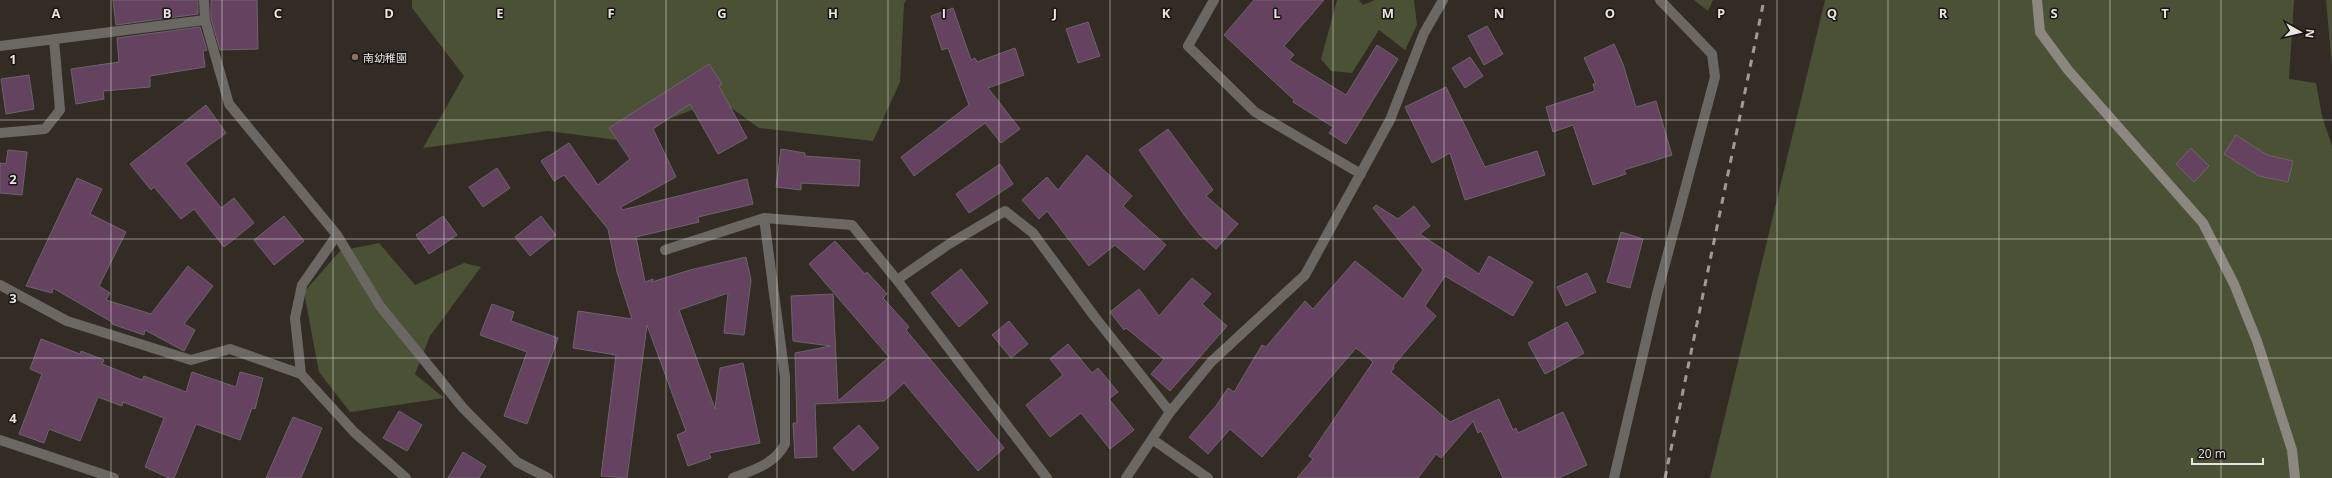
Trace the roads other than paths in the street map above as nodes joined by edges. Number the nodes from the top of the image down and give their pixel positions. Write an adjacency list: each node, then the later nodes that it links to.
1 (204, 0): 6 (street)
2 (1214, 0): 10 (street)
3 (1443, 0): 10 (street)
4 (1660, 0): 27 (street)
5 (2037, 0): 28 (street)
6 (206, 20): 7 (street); 12 (street)
7 (54, 39): 8 (street); 9 (street)
8 (0, 46)
9 (0, 133)
10 (1361, 174): 17 (street)
11 (764, 218): 13 (street); 14 (street); 23 (street)
12 (337, 235): 16 (street); 22 (street)
13 (665, 250)
14 (897, 280): 17 (street); 24 (street)
15 (0, 285): 16 (street)
16 (301, 374): 21 (street)
17 (1170, 412): 18 (street)
18 (1152, 439): 25 (street); 26 (street)
19 (0, 440): 20 (street)
20 (114, 478)
21 (406, 478)
22 (548, 478)
23 (733, 478)
24 (1047, 478)
25 (1126, 478)
26 (1208, 478)
27 (1614, 478)
28 (2295, 478)

